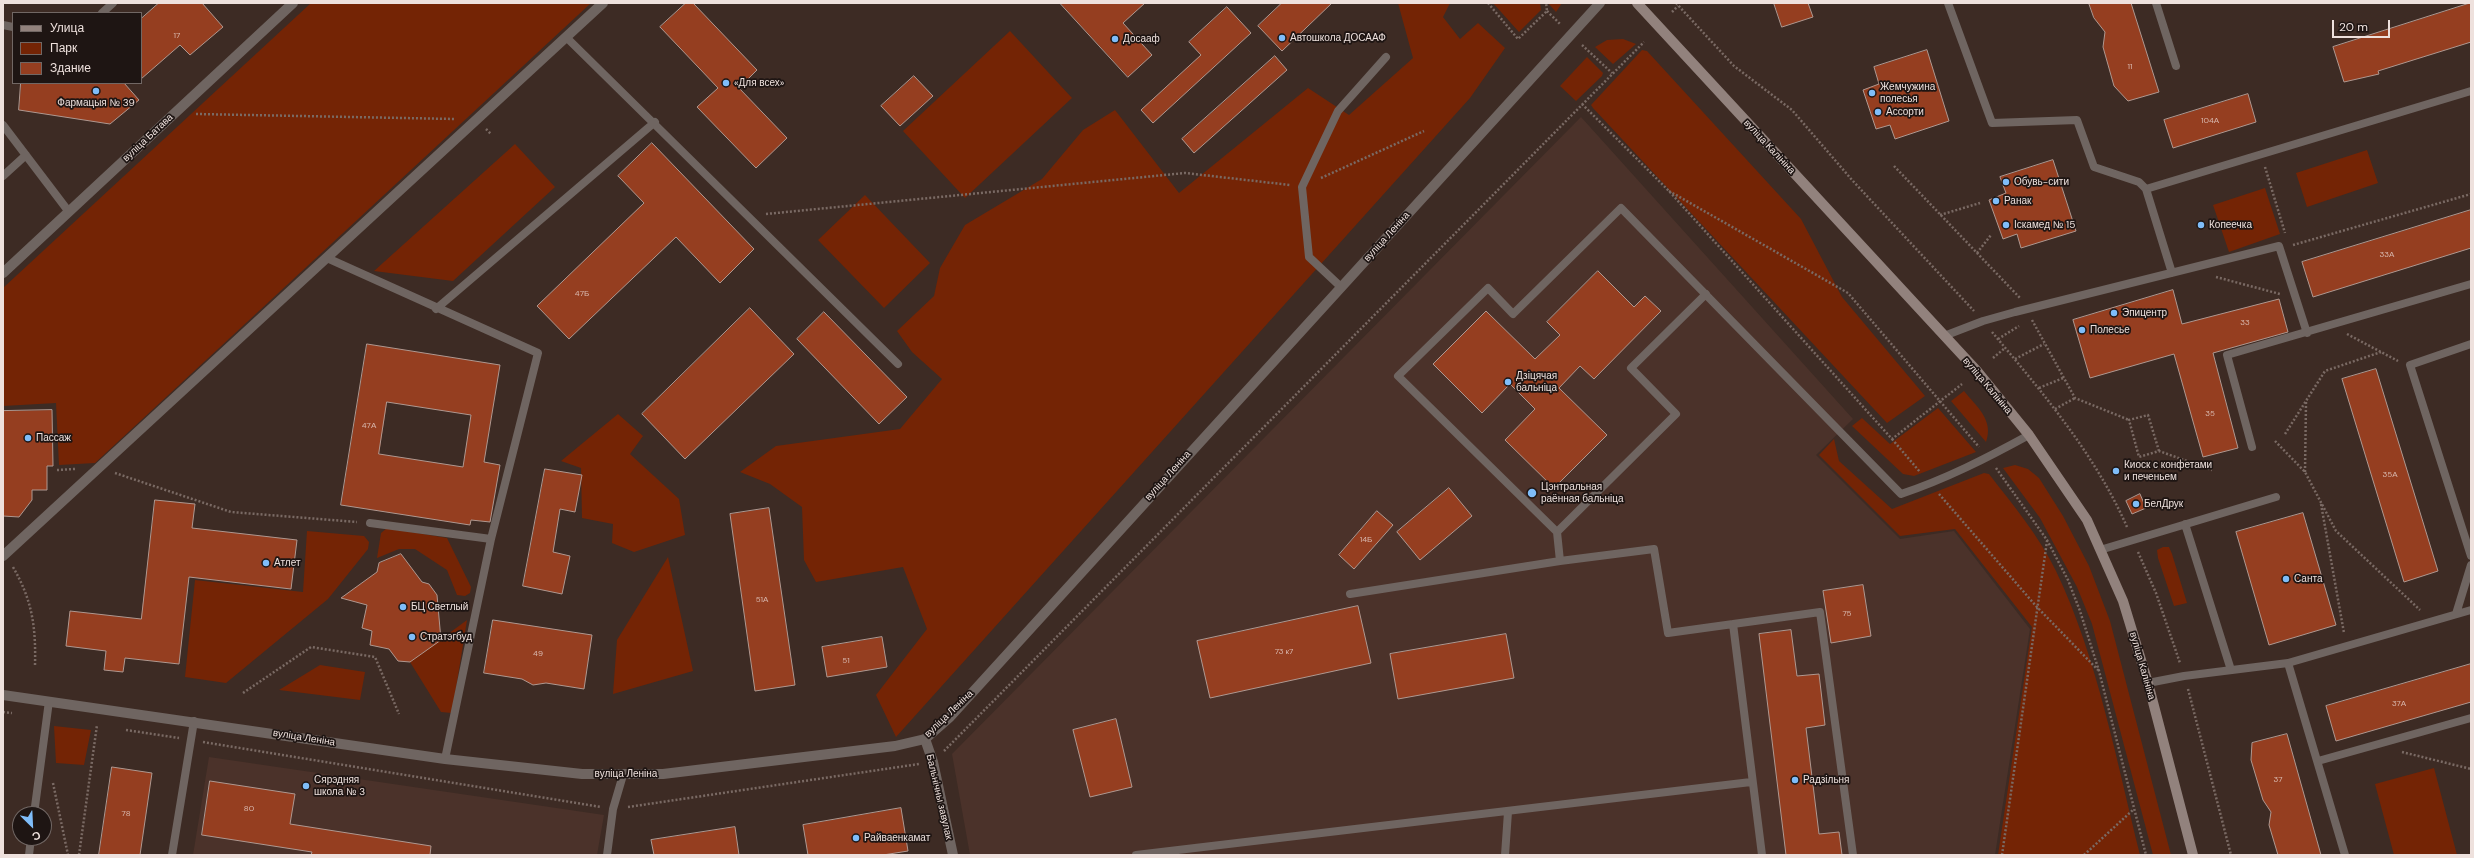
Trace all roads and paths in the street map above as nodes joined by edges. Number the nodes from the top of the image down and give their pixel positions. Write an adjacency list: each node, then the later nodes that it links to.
1 (113, 3): 11 (lane)
2 (293, 3): 19 (street, вуліца Батава)
3 (603, 3): 13 (street)
4 (1488, 3): 5 (path)
5 (1546, 3)
6 (1600, 3): 44 (street, вуліца Леніна)
7 (1637, 3): 51 (main road, вуліца Калініна)
8 (1948, 3): 29 (lane)
9 (2156, 3): 16 (lane)
10 (1678, 6): 12 (path)
11 (103, 12)
12 (1672, 12)
13 (566, 37): 20 (street); 21 (lane)
14 (1644, 42): 18 (path)
15 (1386, 57): 28 (lane)
16 (2176, 66)
17 (2471, 91): 29 (lane)
18 (1582, 104): 30 (path); 115 (path)
19 (174, 114): 20 (path); 33 (street, вуліца Батава)
20 (476, 120): 24 (path); 39 (street)
21 (655, 122): 35 (lane); 47 (lane)
22 (3, 126): 25 (lane)
23 (1424, 131): 28 (path)
24 (491, 134)
25 (26, 155): 27 (lane); 33 (lane)
26 (1894, 166): 34 (path)
27 (3, 176)
28 (1302, 187): 35 (path); 44 (lane)
29 (2146, 189): 41 (lane)
30 (1669, 191): 64 (path); 69 (path)
31 (2471, 194): 37 (path)
32 (1980, 203): 34 (path)
33 (69, 212): 40 (street, вуліца Батава)
34 (1940, 214): 38 (path)
35 (750, 216): 58 (lane)
36 (1991, 235): 38 (path)
37 (2289, 246)
38 (1977, 253): 48 (path)
39 (327, 258): 47 (lane); 74 (street)
40 (3, 273)
41 (2172, 273): 48 (lane); 50 (lane)
42 (2214, 276): 46 (path)
43 (2471, 284): 50 (lane)
44 (1342, 287): 110 (street, вуліца Леніна)
45 (1706, 294): 78 (lane); 83 (lane); 83 (lane)
46 (2281, 294)
47 (436, 309): 84 (lane)
48 (2030, 309): 51 (lane)
49 (2032, 322): 52 (path)
50 (2307, 333): 71 (lane)
51 (1944, 336): 68 (main road, вуліца Калініна)
52 (2044, 344): 57 (path); 59 (path)
53 (2471, 344): 88 (lane)
54 (2005, 348): 56 (path)
55 (2381, 352): 63 (path)
56 (1993, 358)
57 (2015, 360)
58 (898, 364)
59 (2063, 378): 61 (path); 62 (path)
60 (1962, 384): 64 (path)
61 (2039, 388)
62 (2075, 398): 65 (path); 66 (path)
63 (2306, 401): 67 (path); 77 (path)
64 (1941, 402): 69 (path); 73 (path)
65 (2055, 409)
66 (2129, 420): 72 (path); 72 (path)
67 (2285, 434)
68 (2028, 435): 73 (lane); 86 (main road, вуліца Калініна)
69 (1892, 439): 78 (path)
70 (2275, 441): 77 (path)
71 (2252, 447)
72 (2159, 452): 76 (path)
73 (1988, 458): 78 (lane); 85 (path)
74 (99, 467): 75 (path); 81 (path); 87 (street)
75 (57, 470)
76 (2212, 470)
77 (2305, 472): 80 (path)
78 (1931, 484): 92 (path)
79 (2276, 497): 82 (lane)
80 (2321, 502): 95 (path); 97 (path)
81 (371, 523): 84 (lane)
82 (2185, 524): 86 (lane); 100 (lane)
83 (1557, 532): 89 (lane)
84 (491, 539): 113 (lane)
85 (2047, 540): 92 (path); 101 (path)
86 (2100, 550): 102 (main road, вуліца Калініна)
87 (3, 555): 99 (path)
88 (2471, 556)
89 (1560, 561): 91 (lane); 96 (lane)
90 (2471, 565): 94 (lane)
91 (1350, 594)
92 (2036, 606): 101 (path); 133 (path)
93 (2471, 610): 94 (lane)
94 (2456, 614): 95 (lane)
95 (2432, 622): 97 (lane)
96 (1733, 624): 119 (lane); 132 (lane)
97 (2346, 646): 98 (lane)
98 (2288, 663): 100 (lane); 114 (lane)
99 (35, 665)
100 (2231, 670): 102 (lane)
101 (2099, 671): 122 (path)
102 (2148, 683): 136 (main road, вуліца Калініна)
103 (244, 693): 106 (path)
104 (3, 695): 105 (street, вуліца Леніна)
105 (49, 701): 108 (street, вуліца Леніна); 120 (lane)
106 (399, 714)
107 (2471, 718): 112 (lane)
108 (194, 721): 111 (lane); 113 (street, вуліца Леніна)
109 (97, 725): 125 (path)
110 (925, 739): 115 (street, Бальнічны завулак); 117 (street, вуліца Леніна)
111 (190, 740): 121 (path); 126 (lane)
112 (2375, 746): 114 (lane); 116 (path)
113 (445, 759): 117 (street, вуліца Леніна)
114 (2318, 761): 137 (lane)
115 (933, 762): 121 (path); 128 (street, Бальнічны завулак)
116 (2471, 769)
117 (623, 775): 121 (lane)
118 (52, 782): 124 (path)
119 (1751, 782): 123 (lane); 131 (lane)
120 (35, 806)
121 (614, 809): 127 (lane)
122 (2134, 809): 134 (path); 135 (path)
123 (1508, 812): 129 (lane); 130 (lane)
124 (68, 855)
125 (79, 855)
126 (172, 855)
127 (607, 855)
128 (952, 855)
129 (1136, 855)
130 (1505, 855)
131 (1762, 855)
132 (1853, 855)
133 (2002, 855)
134 (2084, 855)
135 (2146, 855)
136 (2193, 855)
137 (2345, 855)

